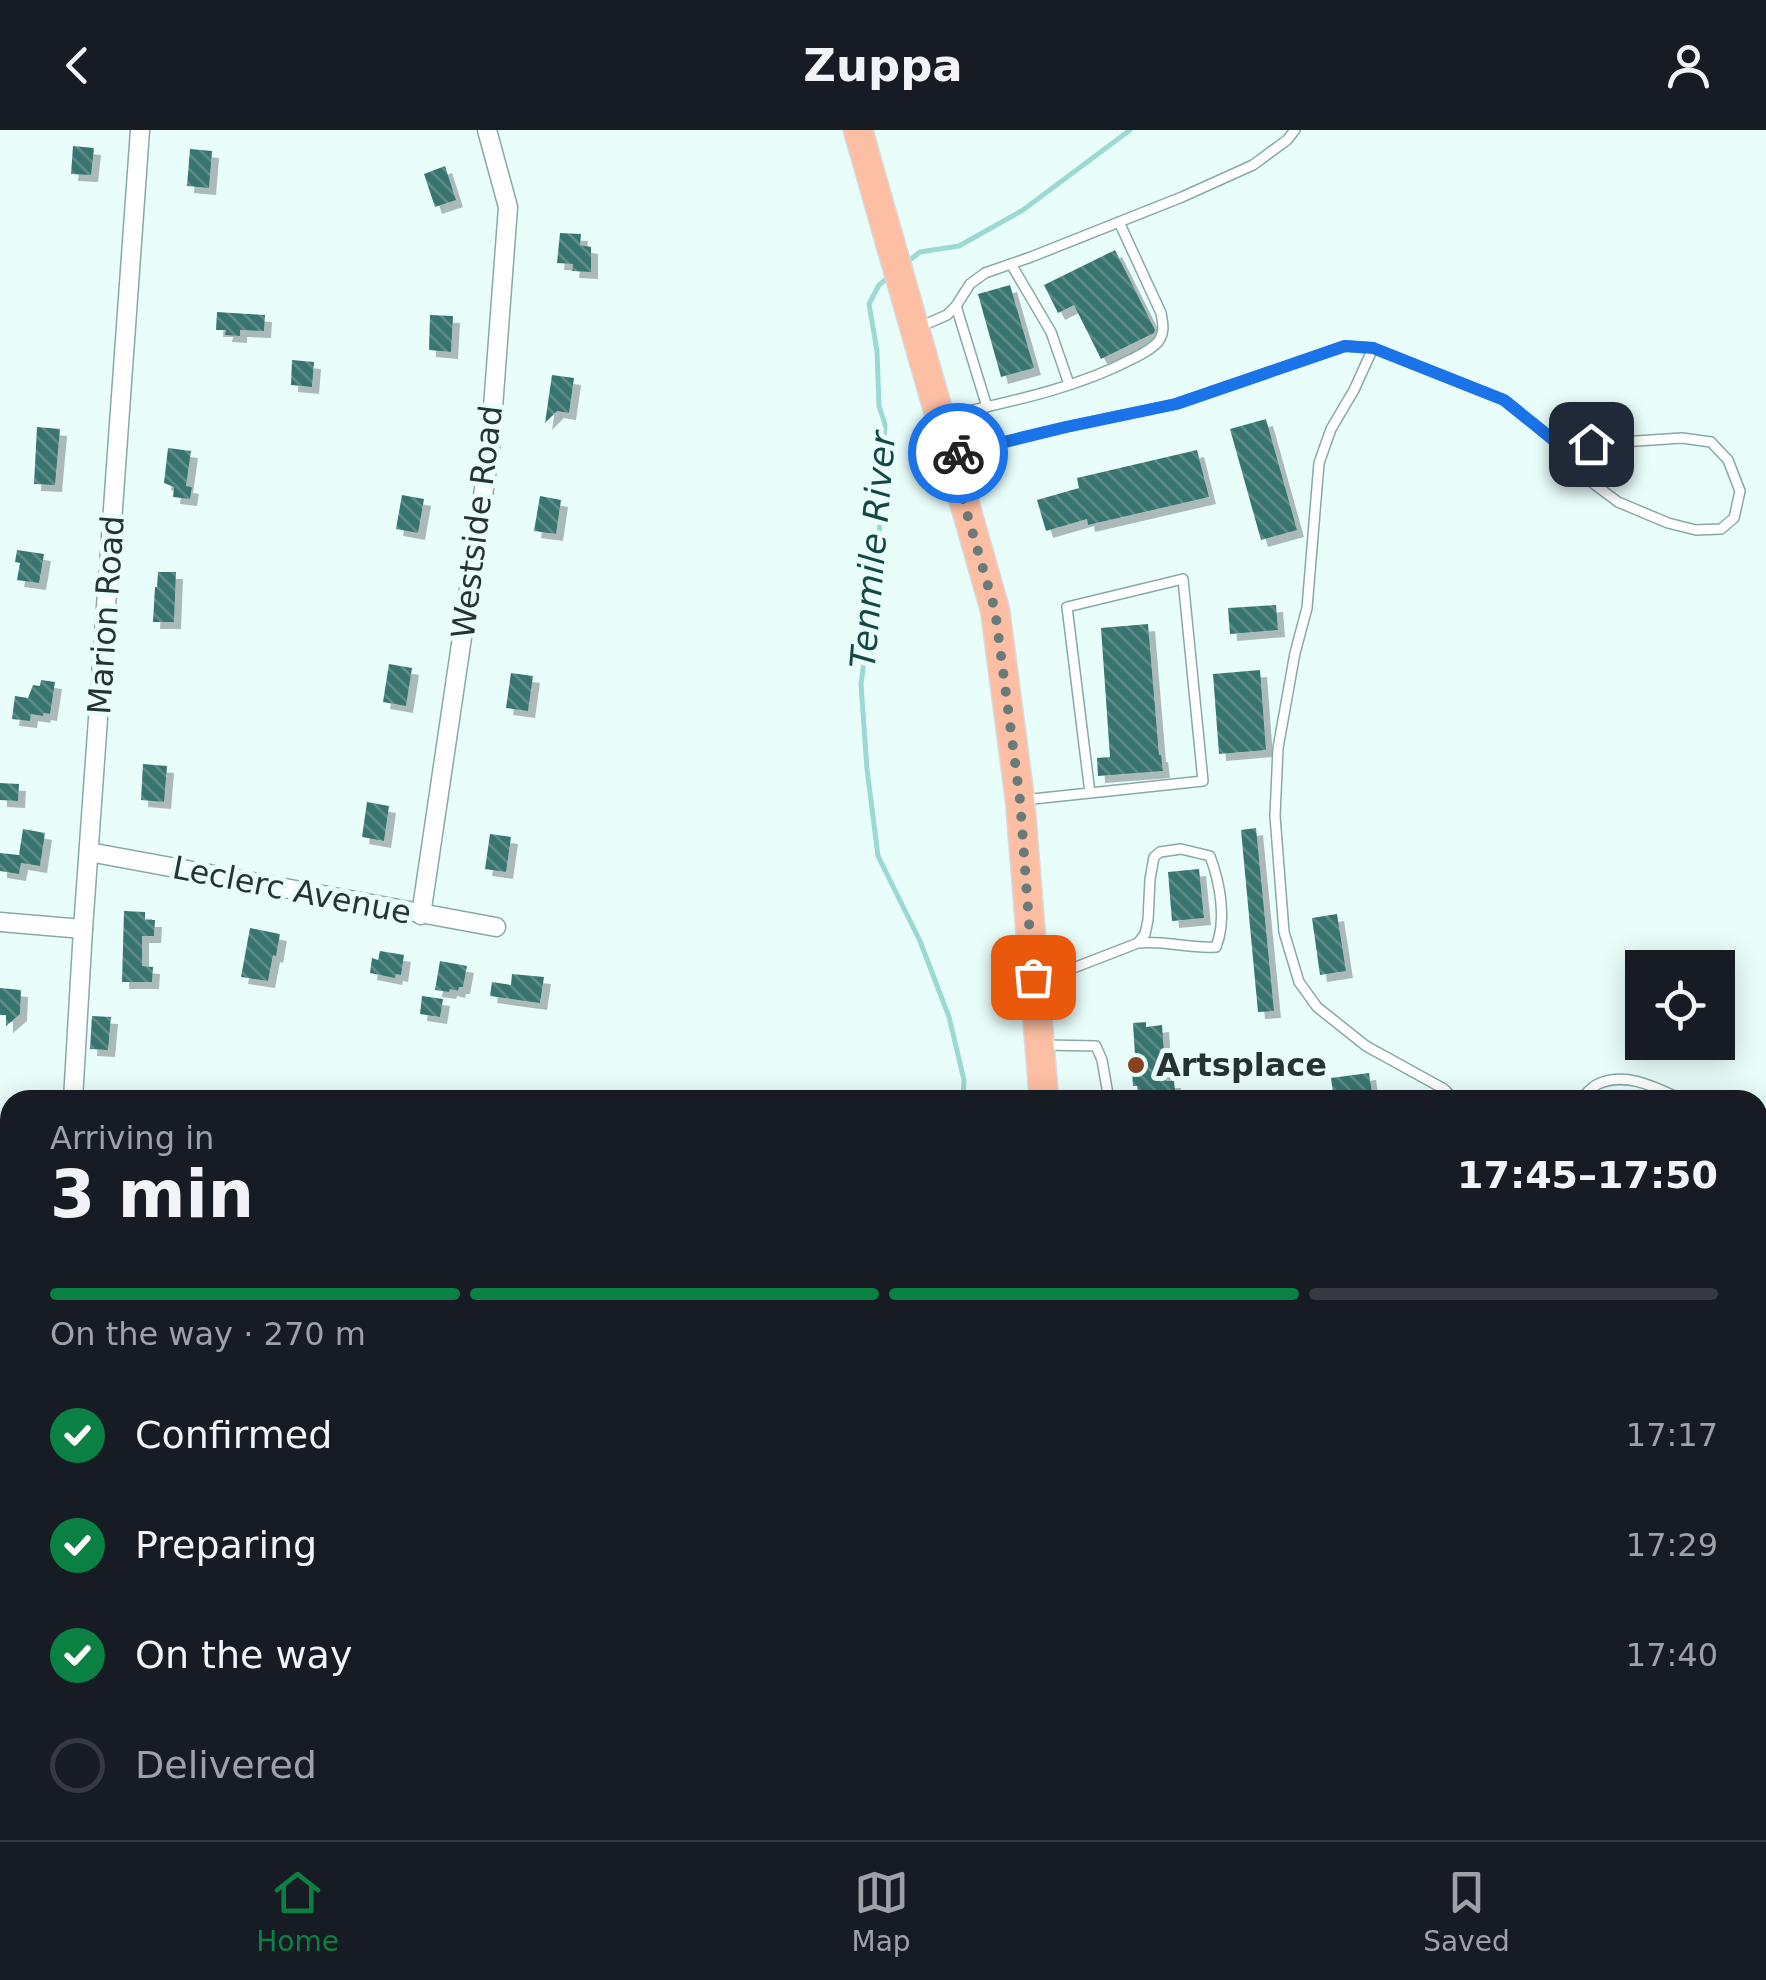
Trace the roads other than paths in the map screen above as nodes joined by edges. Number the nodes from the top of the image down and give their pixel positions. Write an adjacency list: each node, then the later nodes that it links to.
1 (140, 130): 17 (street, Marion Road)
2 (487, 130): 18 (street, Westside Road)
3 (858, 130): 8 (main road)
4 (1295, 130): 5 (lane)
5 (1119, 222): 6 (lane); 10 (lane)
6 (1011, 264): 7 (lane); 10 (lane)
7 (956, 306): 8 (lane); 11 (lane)
8 (914, 329): 12 (main road)
9 (1373, 348): 13 (lane); 14 (lane); 28 (lane)
10 (1069, 384): 11 (lane)
11 (987, 407): 12 (lane)
12 (940, 417): 14 (main road)
13 (1561, 446): 13 (lane)
14 (950, 455): 16 (main road)
15 (1090, 793): 15 (lane); 16 (lane)
16 (1020, 800): 23 (main road)
17 (89, 852): 18 (street, Leclerc Avenue); 21 (street, Marion Road)
18 (421, 915): 20 (street, Leclerc Avenue)
19 (0, 922): 21 (street)
20 (496, 927)
21 (83, 929): 25 (street, Marion Road)
22 (1138, 943): 22 (lane); 23 (lane)
23 (1033, 977): 24 (main road)
24 (1038, 1045): 26 (main road); 27 (lane)
25 (74, 1090)
26 (1043, 1090)
27 (1106, 1090)
28 (1445, 1090)
29 (1589, 1090): 30 (lane)
30 (1662, 1090)

